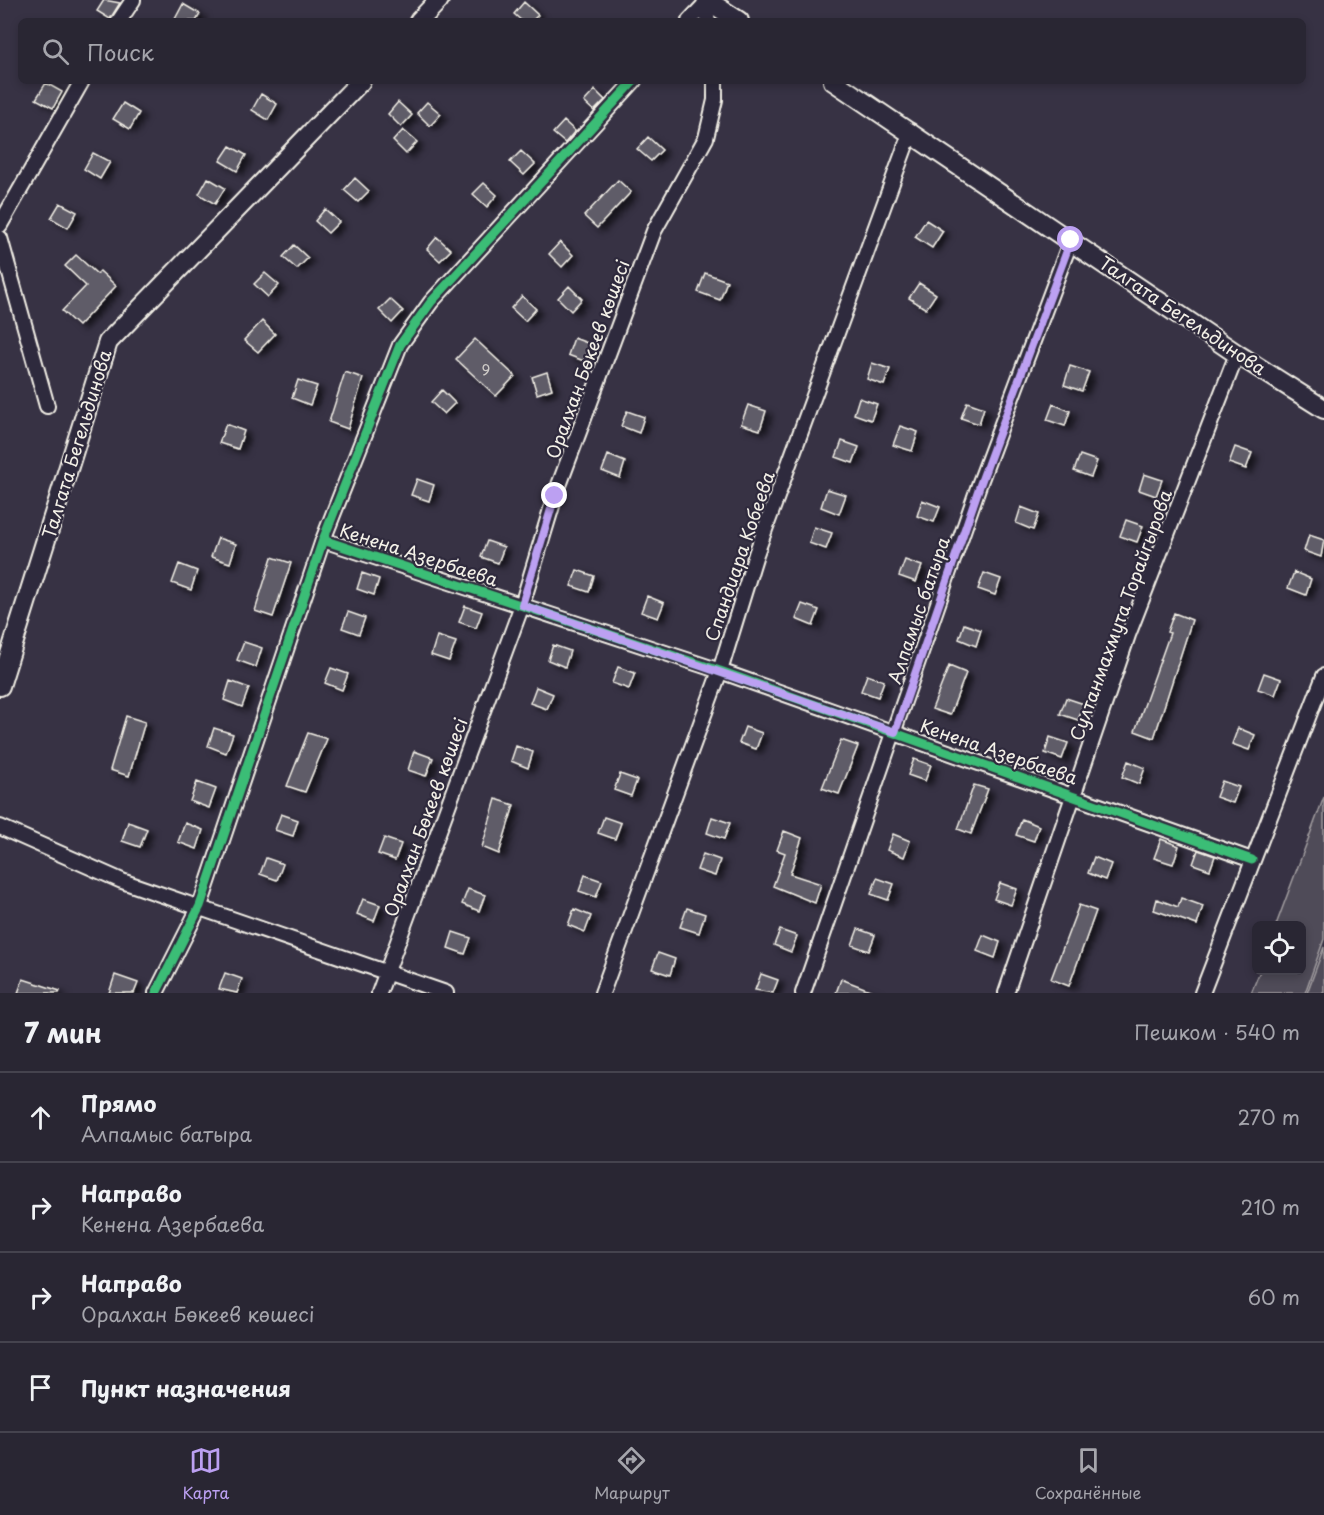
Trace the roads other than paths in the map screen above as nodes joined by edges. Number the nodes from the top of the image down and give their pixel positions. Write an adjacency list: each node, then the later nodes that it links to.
1 (133, 0): 4 (street)
2 (440, 0): 5 (street)
3 (706, 2): 6 (street); 7 (street); 8 (street)
4 (121, 18)
5 (422, 18)
6 (692, 18)
7 (708, 18)
8 (734, 18)
9 (80, 84): 15 (street)
10 (358, 84): 25 (street, Талгата Бегельдинова)
11 (631, 84): 21 (street)
12 (715, 84): 22 (street, Оралхан Бөкеев көшесі)
13 (838, 84): 14 (street, Талгата Бегельдинова)
14 (911, 131): 17 (street, Талгата Бегельдинова); 23 (street, Спандиара Кобеева)
15 (0, 225)
16 (0, 238): 19 (street)
17 (1071, 240): 18 (street, Талгата Бегельдинова); 26 (street, Алпамыс батыра)
18 (1237, 354): 20 (street, Талгата Бегельдинова); 27 (street, Султанмахмута Торайгырова)
19 (47, 406)
20 (1324, 409)
21 (323, 540): 22 (street, Кенена Азербаева); 30 (street)
22 (522, 605): 23 (street, Кенена Азербаева); 31 (street, Оралхан Бөкеев көшесі)
23 (720, 671): 26 (street, Кенена Азербаева); 35 (street, Спандиара Кобеева)
24 (1324, 676): 29 (street)
25 (0, 686)
26 (895, 732): 27 (street, Кенена Азербаева); 36 (street, Алпамыс батыра)
27 (1074, 795): 29 (street, Кенена Азербаева); 37 (street, Султанмахмута Торайгырова)
28 (0, 827): 30 (street)
29 (1252, 860): 38 (street)
30 (200, 906): 31 (street); 32 (street)
31 (387, 972): 33 (street, Оралхан Бөкеев көшесі); 34 (street)
32 (156, 993)
33 (379, 993)
34 (446, 993)
35 (602, 993)
36 (803, 993)
37 (1006, 993)
38 (1202, 993)

